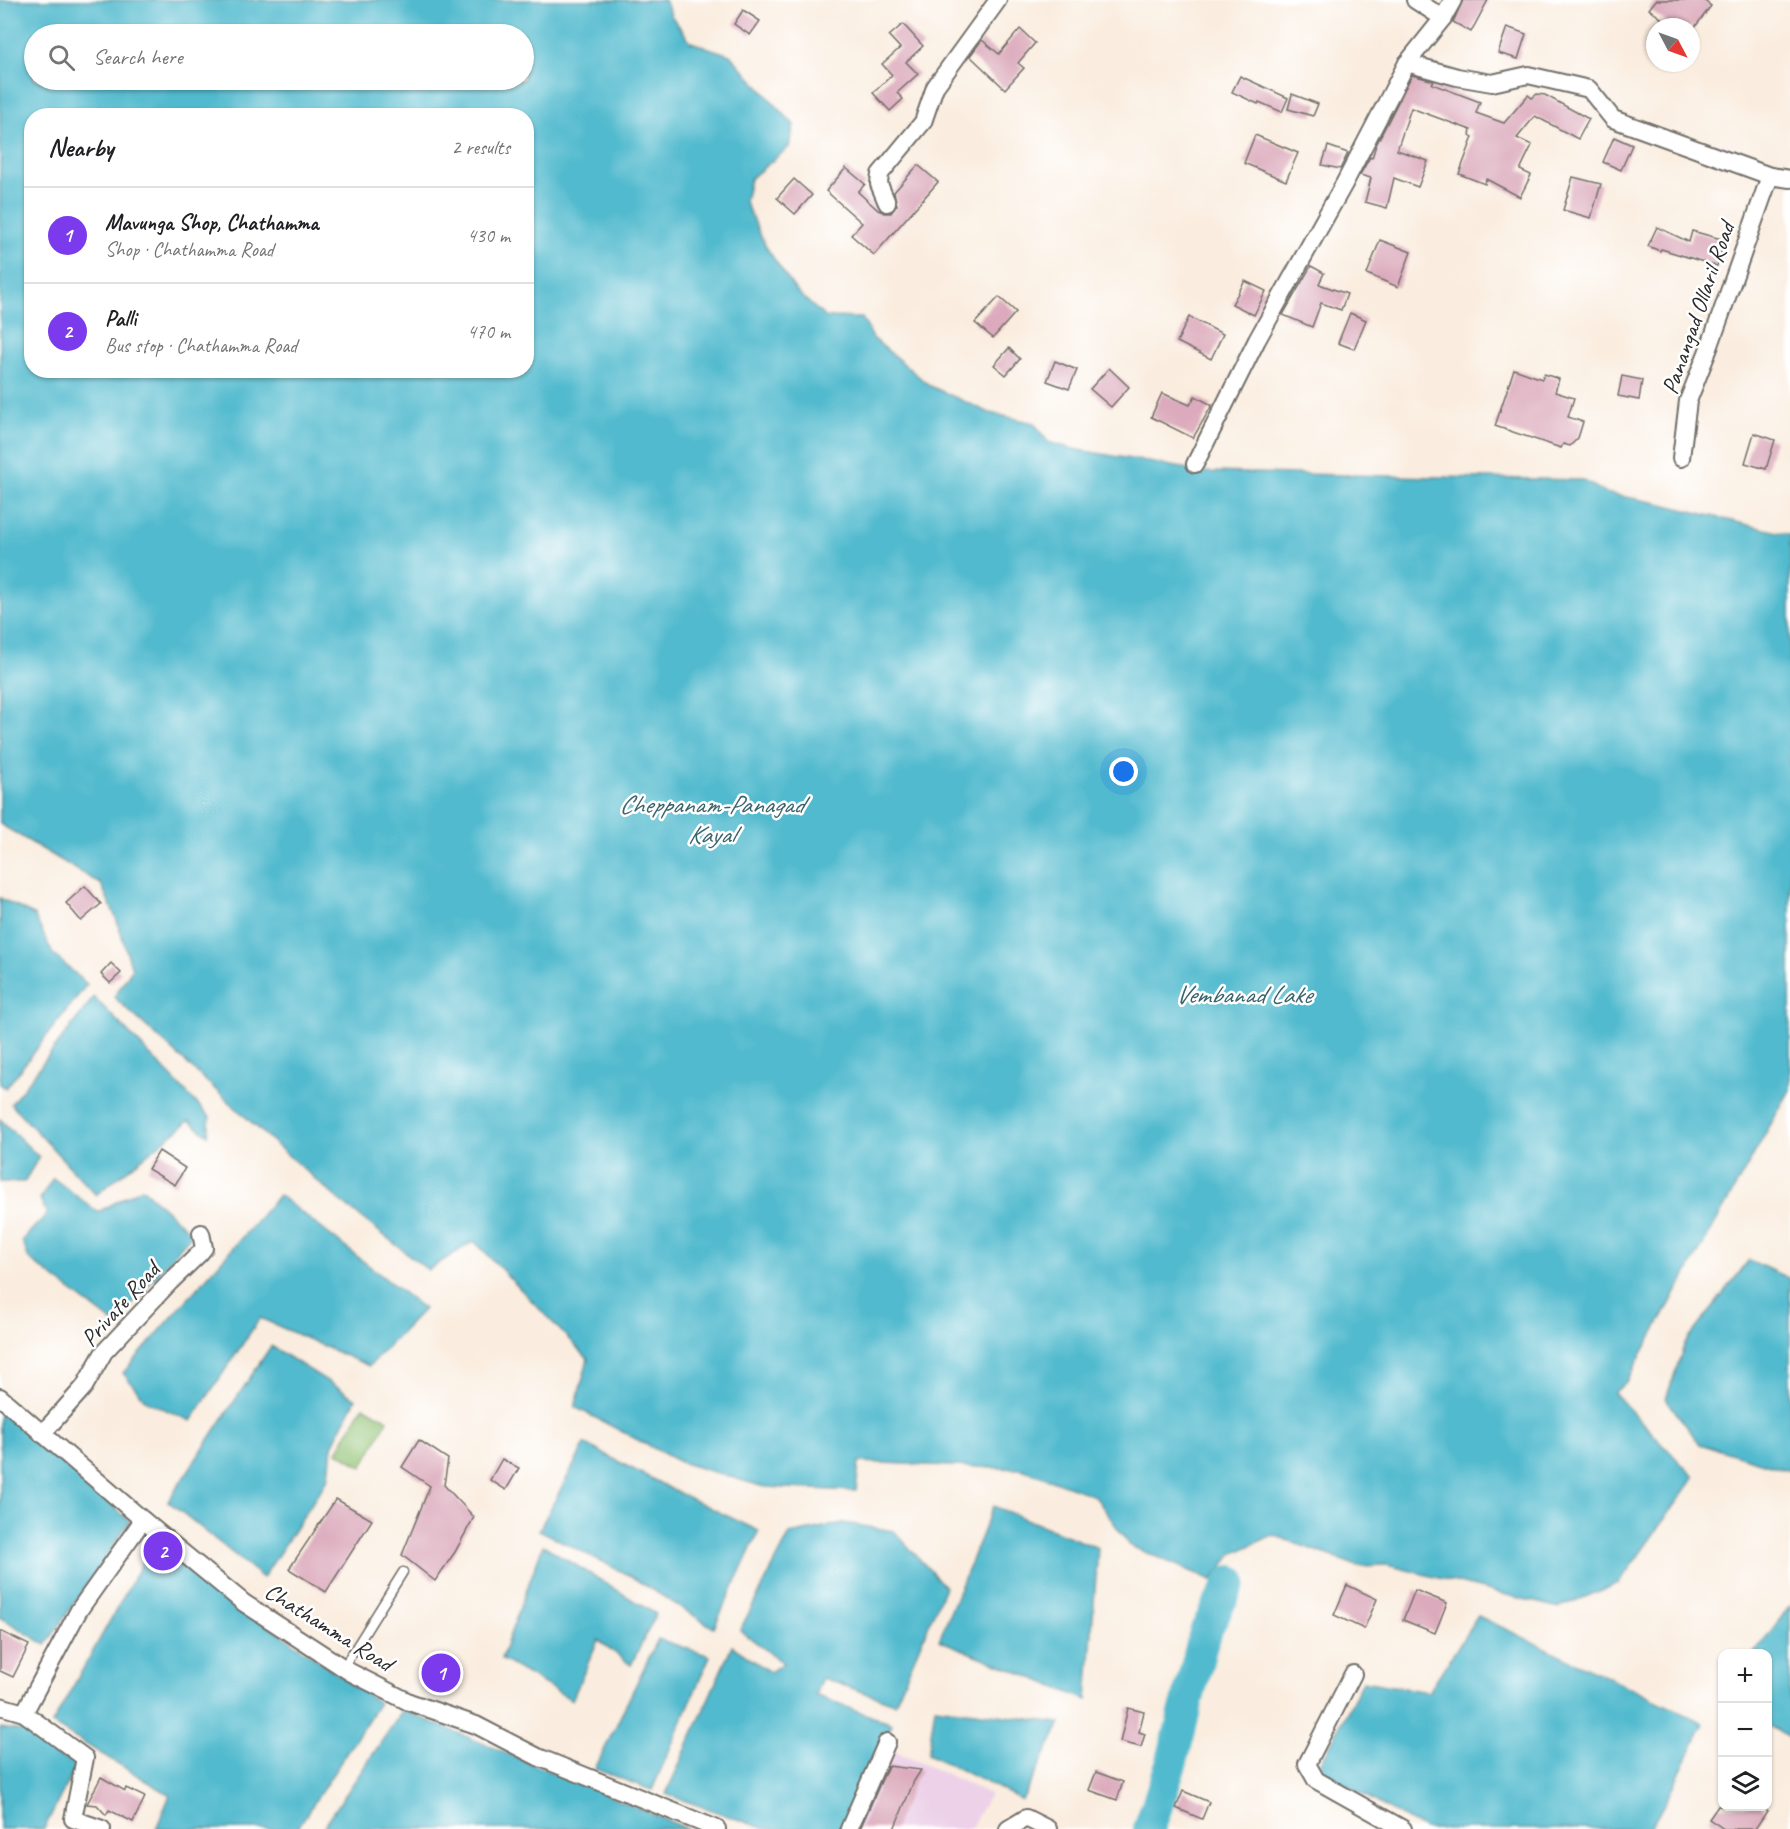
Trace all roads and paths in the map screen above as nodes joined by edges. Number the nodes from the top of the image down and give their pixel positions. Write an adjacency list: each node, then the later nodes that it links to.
1 (998, 0): 8 (street)
2 (1415, 0): 4 (street)
3 (1453, 0): 4 (street)
4 (1443, 18): 5 (street)
5 (1407, 63): 6 (street); 10 (street)
6 (1770, 176): 7 (street); 9 (street, Panangad Ollaril Road)
7 (1790, 179)
8 (887, 203)
9 (1681, 458)
10 (1195, 464)
11 (201, 1233): 13 (street, Private Road)
12 (0, 1397): 13 (street, Chathamma Road)
13 (42, 1434): 14 (street, Chathamma Road)
14 (143, 1520): 16 (street, Chathamma Road); 19 (street)
15 (403, 1572): 16 (lane)
16 (343, 1668): 23 (street, Chathamma Road)
17 (1353, 1674): 27 (street)
18 (0, 1706): 19 (street)
19 (24, 1713): 21 (street)
20 (887, 1742): 24 (street)
21 (70, 1824): 22 (street)
22 (102, 1829)
23 (717, 1829)
24 (849, 1829)
25 (1008, 1829): 26 (street)
26 (1048, 1829)
27 (1403, 1829)

